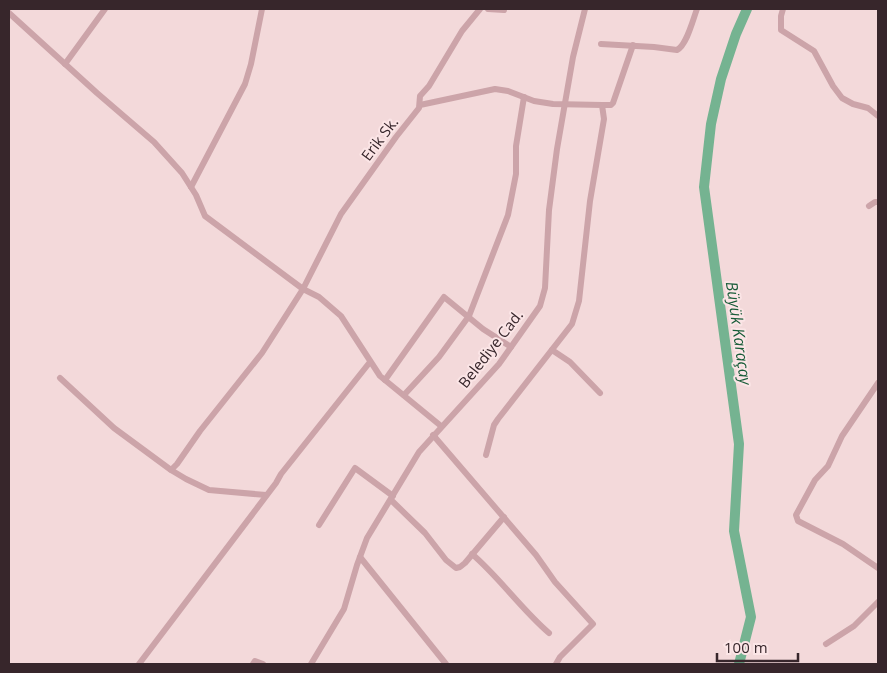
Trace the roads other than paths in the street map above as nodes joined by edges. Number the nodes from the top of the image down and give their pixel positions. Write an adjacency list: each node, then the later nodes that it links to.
1 (105, 9): 12 (street)
2 (262, 9): 18 (street)
3 (480, 9): 14 (street, Erik Sk.)
4 (488, 9): 5 (street)
5 (504, 9)
6 (584, 9): 15 (street, Belediye Cad.)
7 (697, 9): 11 (street)
8 (783, 9): 17 (street)
9 (9, 13): 12 (street)
10 (601, 44): 11 (street)
11 (633, 45): 16 (street)
12 (65, 64): 18 (street)
13 (524, 97): 14 (street); 15 (street); 22 (street)
14 (420, 105): 21 (street, Erik Sk.)
15 (565, 105): 16 (street); 23 (street, Belediye Cad.)
16 (602, 105): 24 (street)
17 (878, 116)
18 (191, 187): 21 (street)
19 (878, 202): 20 (street)
20 (869, 206)
21 (303, 289): 25 (street); 34 (street, Erik Sk.)
22 (469, 316): 23 (street); 27 (street); 30 (street)
23 (511, 347): 31 (street, Belediye Cad.)
24 (552, 350): 29 (street); 33 (street)
25 (370, 362): 27 (street); 35 (street)
26 (60, 378): 34 (street)
27 (385, 380): 30 (street)
28 (878, 383): 41 (street)
29 (600, 393)
30 (404, 394): 31 (street)
31 (441, 426): 32 (street, Belediye Cad.)
32 (433, 435): 36 (street, Belediye Cad.); 37 (street)
33 (486, 455)
34 (171, 470): 35 (street)
35 (266, 495): 46 (street)
36 (392, 498): 38 (street); 39 (street); 40 (street, Belediye Cad.)
37 (504, 518): 39 (street); 50 (street)
38 (319, 525)
39 (472, 554): 43 (street)
40 (360, 557): 45 (street, Belediye Cad.); 49 (street)
41 (878, 568)
42 (878, 602): 44 (street)
43 (549, 633)
44 (826, 644)
45 (314, 663)
46 (139, 664)
47 (253, 664): 48 (street)
48 (263, 664)
49 (446, 664)
50 (556, 664)

